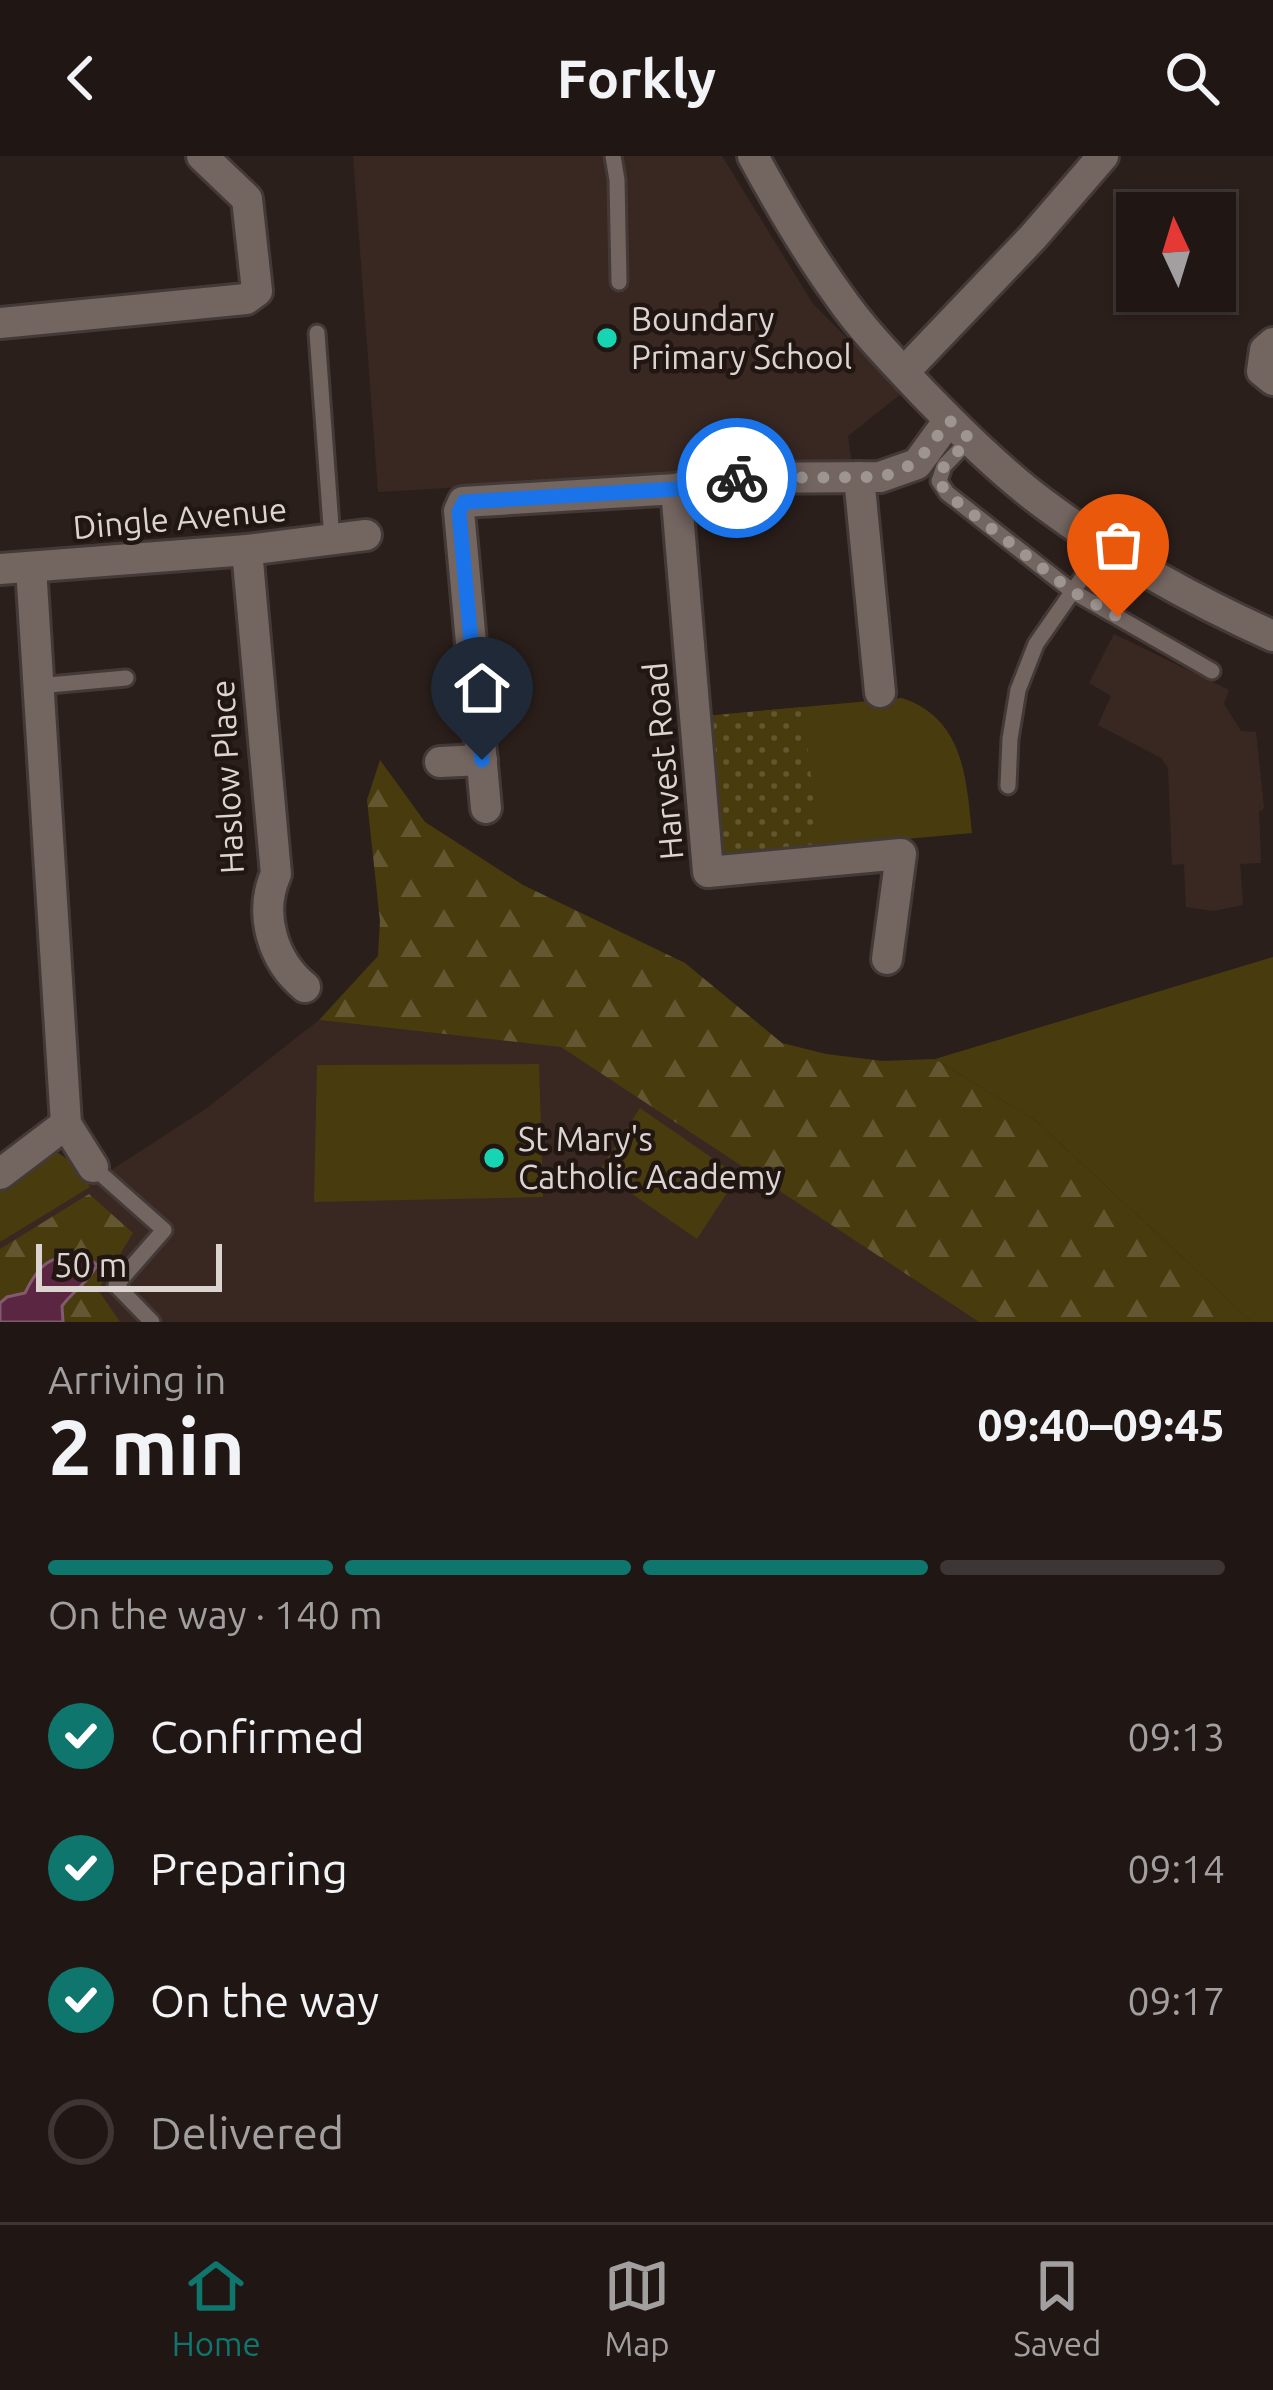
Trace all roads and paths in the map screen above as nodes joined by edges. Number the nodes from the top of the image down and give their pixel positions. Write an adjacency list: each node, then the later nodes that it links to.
1 (202, 156): 6 (street)
2 (613, 156): 5 (lane)
3 (753, 156): 9 (street)
4 (1103, 156): 9 (street)
5 (619, 282)
6 (0, 323)
7 (316, 333): 15 (lane)
8 (1273, 343): 10 (street)
9 (904, 372): 11 (street)
10 (1273, 380)
11 (959, 430): 12 (street); 16 (street); 19 (lane)
12 (859, 477): 13 (street); 24 (street)
13 (676, 489): 25 (street); 29 (street, Harvest Road)
14 (366, 535): 15 (street, Dingle Avenue)
15 (332, 540): 17 (street, Dingle Avenue)
16 (1105, 545): 19 (lane); 20 (street)
17 (247, 550): 18 (street, Dingle Avenue); 30 (street, Haslow Place)
18 (15, 568): 23 (street)
19 (1072, 591): 21 (lane); 27 (lane)
20 (1273, 636)
21 (1212, 670)
22 (126, 678): 23 (lane)
23 (38, 686): 31 (street)
24 (880, 692)
25 (482, 760): 26 (street); 28 (street)
26 (440, 762)
27 (1008, 786)
28 (486, 808)
29 (887, 959)
30 (305, 987)
31 (66, 1124): 32 (street); 33 (street)
32 (93, 1167): 34 (lane)
33 (0, 1174)
34 (152, 1322)

